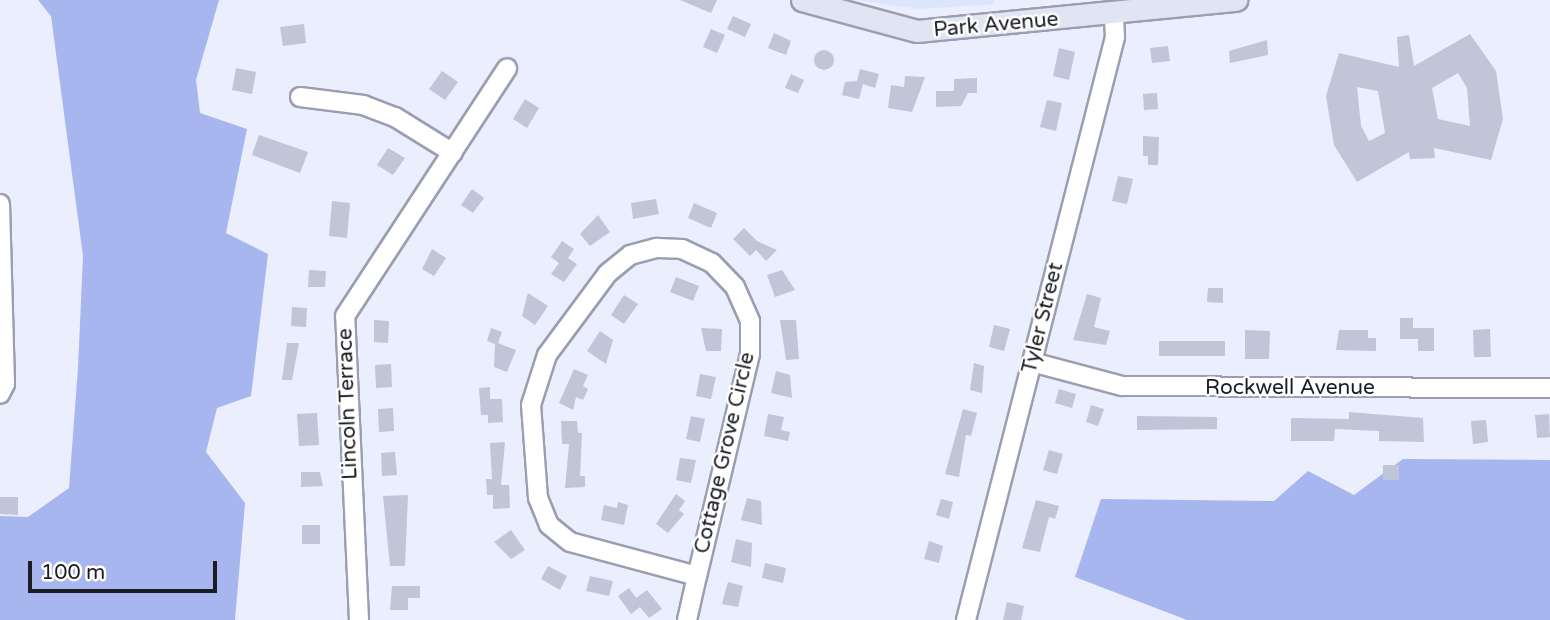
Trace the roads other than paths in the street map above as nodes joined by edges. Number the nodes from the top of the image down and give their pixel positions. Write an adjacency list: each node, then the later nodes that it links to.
1 (802, 0): 3 (main road, Park Avenue)
2 (1236, 0): 3 (main road, Park Avenue)
3 (1114, 15): 9 (street, Tyler Street)
4 (507, 68): 6 (street, Lincoln Terrace)
5 (300, 97): 6 (street)
6 (453, 153): 13 (street, Lincoln Terrace)
7 (0, 204): 8 (street)
8 (2, 358): 11 (street)
9 (1032, 362): 10 (street, Rockwell Avenue); 15 (street, Tyler Street)
10 (1550, 388)
11 (0, 394)
12 (697, 576): 12 (street, Cottage Grove Circle); 14 (street, Cottage Grove Circle)
13 (359, 620)
14 (687, 620)
15 (965, 620)

